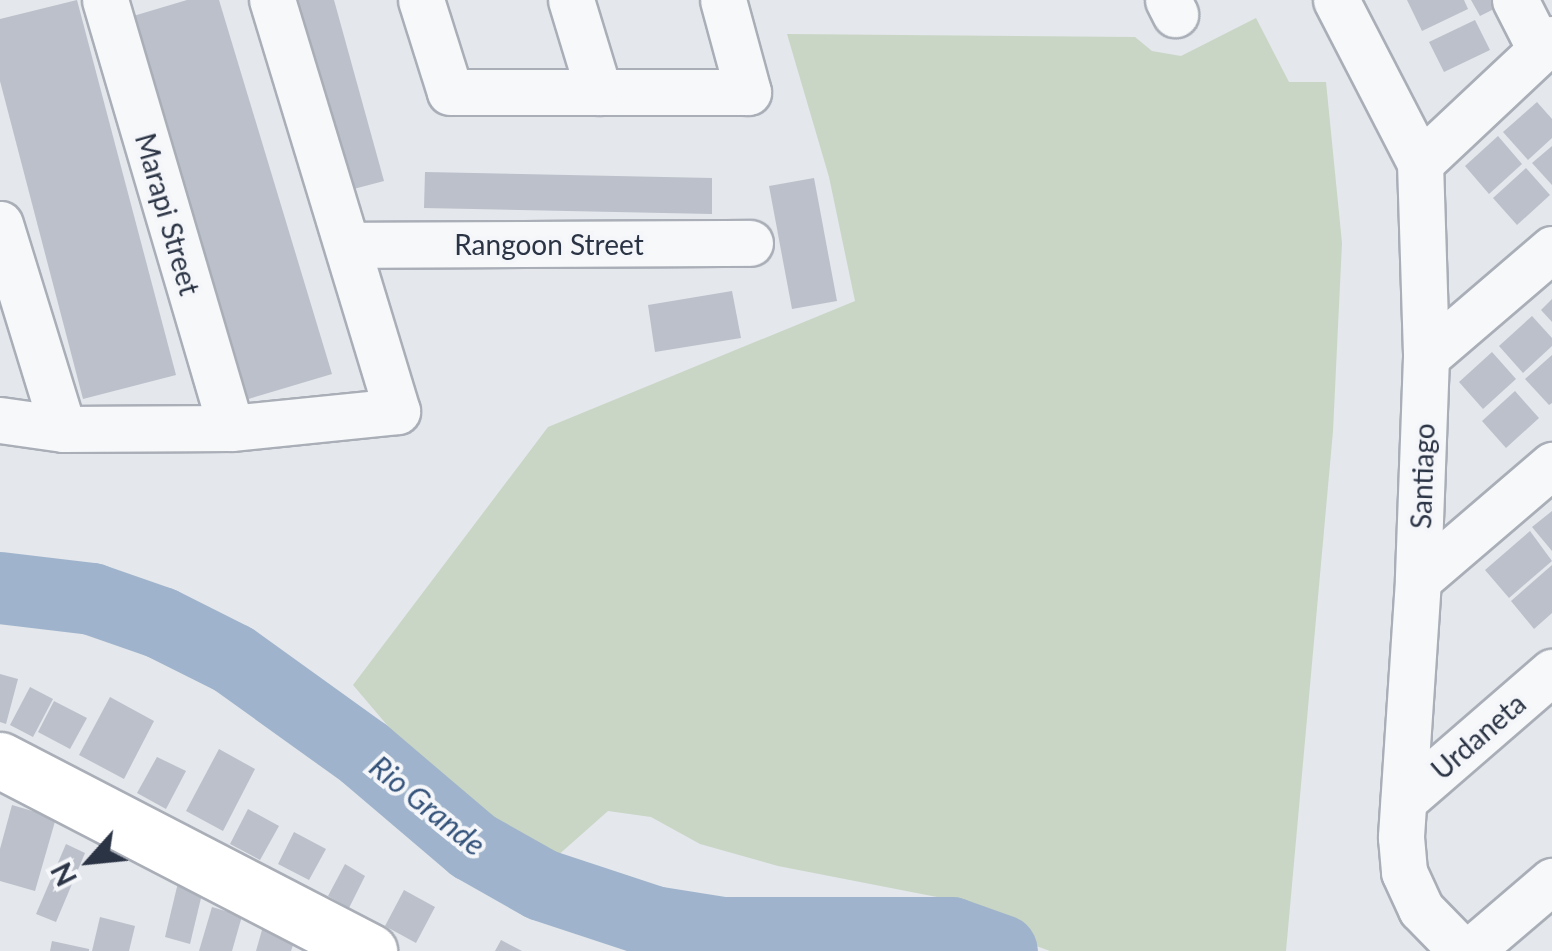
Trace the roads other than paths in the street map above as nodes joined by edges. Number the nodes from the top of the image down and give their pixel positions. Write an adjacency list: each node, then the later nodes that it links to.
1 (106, 0): 17 (street, Marapi Street)
2 (272, 0): 13 (street)
3 (421, 0): 9 (street)
4 (571, 0): 9 (street)
5 (722, 0): 9 (street)
6 (1336, 0): 10 (street, Santiago)
7 (1516, 0): 8 (street)
8 (1546, 44): 10 (street)
9 (599, 92)
10 (1420, 163): 15 (street, Santiago)
11 (0, 224): 18 (street)
12 (750, 243): 13 (street, Rangoon Street)
13 (348, 245): 17 (street)
14 (1552, 250): 15 (street)
15 (1426, 357): 20 (street, Santiago)
16 (0, 420): 18 (street)
17 (231, 428): 18 (street)
18 (62, 430)
19 (1552, 466): 20 (street)
20 (1418, 580): 23 (street, Santiago)
21 (1552, 672): 23 (street, Urdaneta)
22 (0, 760): 25 (main road)
23 (1404, 800): 26 (street, Santiago)
24 (1552, 881): 26 (street)
25 (368, 951)
26 (1466, 951)

